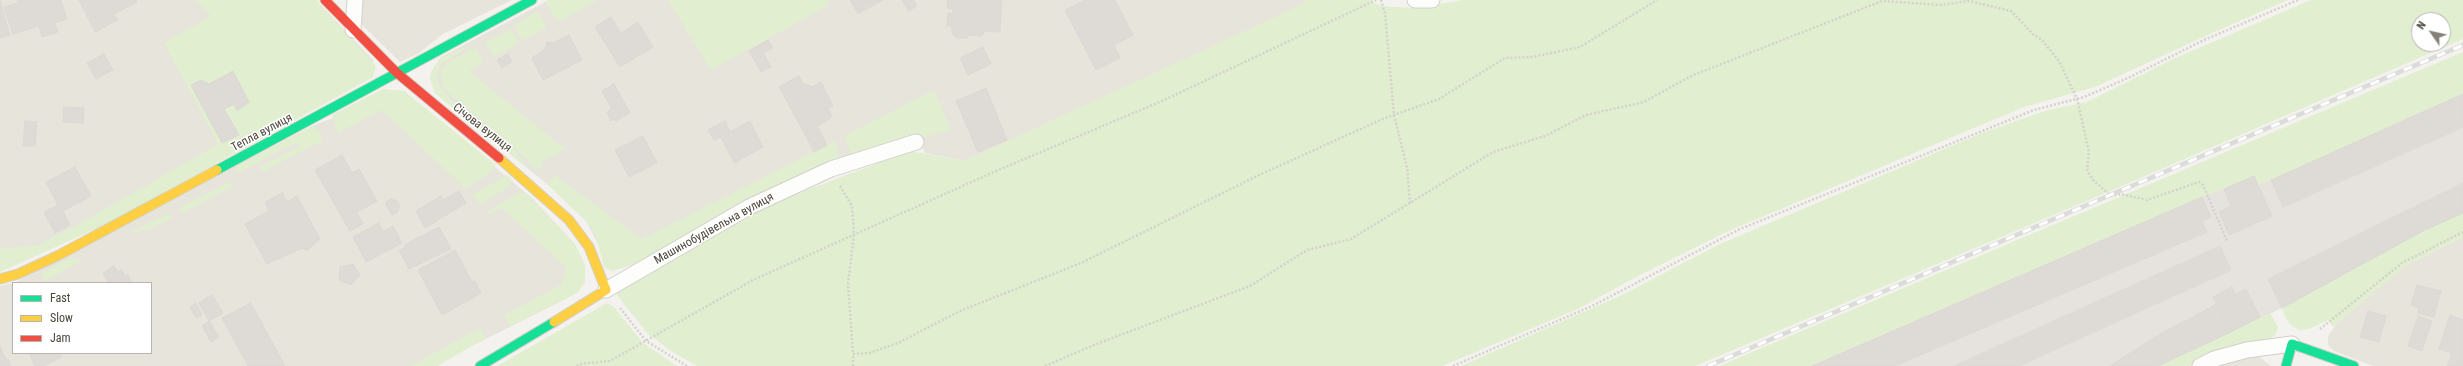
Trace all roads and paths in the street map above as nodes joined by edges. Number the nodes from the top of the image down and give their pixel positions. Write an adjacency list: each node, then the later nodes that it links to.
1 (325, 0): 12 (street, Січова вулиця)
2 (355, 0): 12 (lane)
3 (532, 0): 13 (street, Тепла вулиця)
4 (1376, 0): 20 (path)
5 (1381, 0): 15 (path)
6 (1415, 0): 7 (lane)
7 (1432, 0)
8 (1657, 0): 15 (path)
9 (1880, 0): 11 (path); 18 (path)
10 (2298, 0): 14 (path)
11 (1957, 1): 14 (path)
12 (353, 30): 13 (street, Січова вулиця)
13 (397, 73): 22 (street, Тепла вулиця); 23 (street, Січова вулиця)
14 (2076, 99): 21 (path); 32 (path)
15 (1394, 115): 18 (path); 26 (path)
16 (916, 142): 17 (lane, Машинобудівельна вулиця)
17 (830, 169): 20 (path); 23 (lane, Машинобудівельна вулиця)
18 (1410, 203): 31 (path)
19 (2463, 232): 25 (path)
20 (854, 234): 24 (path); 26 (path)
21 (2227, 241)
22 (0, 279)
23 (606, 290): 24 (path); 27 (street)
24 (646, 341): 28 (path); 29 (path)
25 (2292, 344): 33 (lane); 34 (street); 35 (street)
26 (853, 354): 30 (path)
27 (480, 366)
28 (577, 366)
29 (687, 366)
30 (853, 366)
31 (1045, 366)
32 (1453, 366)
33 (2200, 366)
34 (2286, 366)
35 (2354, 366)

